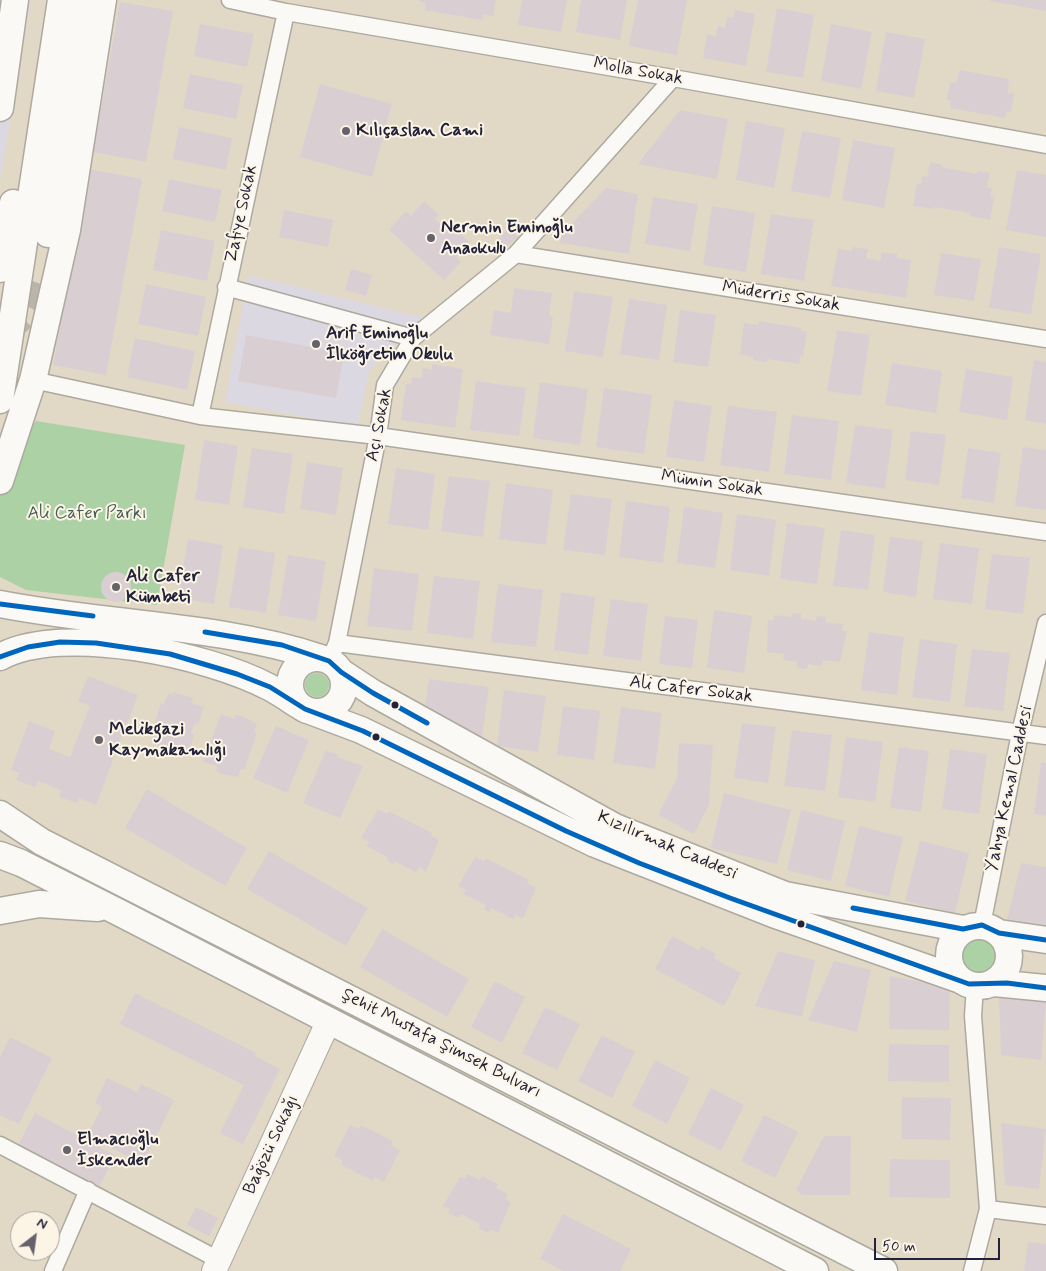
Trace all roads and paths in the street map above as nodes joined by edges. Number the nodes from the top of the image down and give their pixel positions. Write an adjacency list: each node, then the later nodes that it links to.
1 (6, 0): 9 (main road)
2 (15, 0): 11 (main road)
3 (55, 0): 14 (main road)
4 (61, 0): 20 (main road)
5 (82, 0): 15 (main road)
6 (103, 0): 19 (main road)
7 (230, 0): 8 (street, Molla Sokak)
8 (286, 12): 10 (street, Molla Sokak); 16 (street, Zafiye Sokak)
9 (0, 29)
10 (673, 78): 12 (street, Molla Sokak); 13 (street, Açı Sokak)
11 (0, 108)
12 (1046, 145)
13 (516, 254): 17 (street, Açı Sokak); 18 (street, Müderris Sokak)
14 (0, 269)
15 (43, 274)
16 (226, 287): 17 (street); 21 (street, Zafiye Sokak)
17 (413, 338): 22 (street, Açı Sokak)
18 (1046, 339)
19 (34, 380): 21 (street, Mümin Sokak); 23 (main road)
20 (0, 400)
21 (200, 416): 22 (street, Mümin Sokak)
22 (378, 436): 24 (street, Mümin Sokak); 28 (street, Açı Sokak)
23 (0, 481)
24 (1046, 532)
25 (0, 604): 28 (main road, Kızılırmak Caddesi)
26 (1046, 623): 30 (street, Yahya Kemal Caddesi)
27 (0, 657): 29 (main road, Kızılırmak Caddesi)
28 (332, 659): 29 (main road); 29 (main road); 30 (street, Ali Cafer Sokak); 38 (main road, Kızılırmak Caddesi)
29 (306, 708): 40 (main road, Kızılırmak Caddesi)
30 (1020, 733): 31 (street, Ali Cafer Sokak); 38 (street, Yahya Kemal Caddesi)
31 (1046, 736)
32 (0, 814): 50 (main road, Şehit Mustafa Şimsek Bulvarı)
33 (0, 855): 35 (main road)
34 (0, 872): 35 (main road)
35 (54, 879): 37 (main road, Şehit Mustafa Şimsek Bulvarı)
36 (0, 911): 37 (main road)
37 (118, 912): 42 (main road, Şehit Mustafa Şimsek Bulvarı)
38 (981, 929): 39 (main road, Kızılırmak Caddesi); 40 (main road); 40 (main road)
39 (1046, 940)
40 (976, 983): 41 (main road, Kızılırmak Caddesi); 45 (street)
41 (1046, 988)
42 (329, 1020): 47 (street, Bağözü Sokağı); 49 (main road, Şehit Mustafa Şimsek Bulvarı)
43 (0, 1145): 44 (street)
44 (88, 1190): 47 (street); 48 (street)
45 (988, 1209): 46 (street); 51 (street)
46 (1046, 1216)
47 (217, 1265)
48 (53, 1271)
49 (815, 1271)
50 (884, 1271)
51 (972, 1271)

